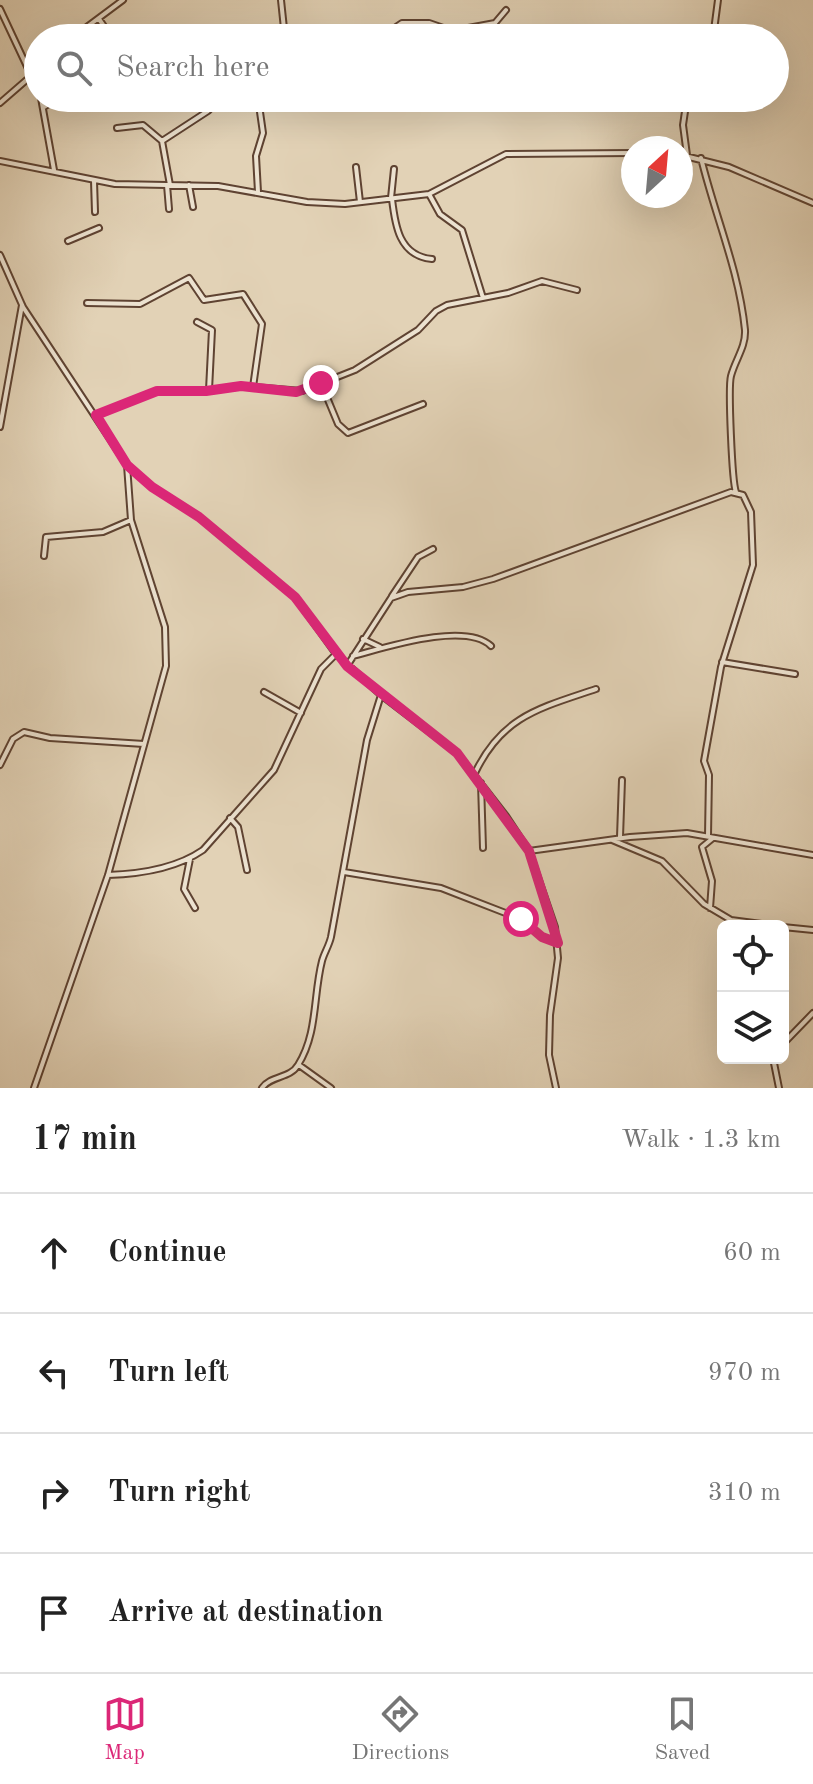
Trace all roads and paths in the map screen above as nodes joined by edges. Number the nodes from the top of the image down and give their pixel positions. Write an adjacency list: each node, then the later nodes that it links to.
1 (123, 0): 6 (street)
2 (281, 0): 9 (street)
3 (718, 0): 13 (street)
4 (0, 9): 14 (street)
5 (506, 10): 12 (street)
6 (99, 19): 7 (street); 8 (street)
7 (92, 24)
8 (102, 24)
9 (284, 24)
10 (401, 24): 11 (street)
11 (432, 24)
12 (490, 24)
13 (715, 24)
14 (24, 59)
15 (24, 83): 16 (street)
16 (0, 103)
17 (45, 112): 30 (street)
18 (206, 112): 23 (street)
19 (260, 112): 34 (street)
20 (685, 112): 22 (street)
21 (117, 128): 23 (street)
22 (683, 136)
23 (162, 141): 32 (street)
24 (621, 153): 35 (street)
25 (693, 157): 26 (street)
26 (701, 158): 38 (street); 58 (street)
27 (0, 161): 30 (street)
28 (356, 167): 37 (street)
29 (394, 169): 36 (street)
30 (54, 172): 31 (street)
31 (94, 181): 32 (street); 41 (street)
32 (168, 185): 33 (street); 40 (street)
33 (189, 185): 34 (street); 39 (street)
34 (258, 192): 37 (street)
35 (429, 194): 36 (street); 47 (street)
36 (391, 199): 37 (street); 45 (street)
37 (360, 202)
38 (813, 203)
39 (193, 207)
40 (169, 209)
41 (95, 212)
42 (99, 228): 43 (street)
43 (68, 241)
44 (0, 255): 49 (street)
45 (432, 259)
46 (577, 290): 47 (street)
47 (483, 299): 51 (street)
48 (87, 303): 52 (street)
49 (22, 305): 55 (street); 56 (street)
50 (197, 322): 53 (street)
51 (321, 383): 52 (street); 54 (street)
52 (253, 387): 53 (street)
53 (209, 390): 55 (street)
54 (423, 404)
55 (96, 415): 57 (street)
56 (0, 427)
57 (127, 465): 59 (street); 66 (street)
58 (736, 492): 62 (street); 68 (street)
59 (131, 520): 61 (street); 75 (street)
60 (433, 549): 62 (street)
61 (44, 556)
62 (391, 598): 63 (street)
63 (363, 639): 65 (street); 67 (street)
64 (491, 646): 65 (street)
65 (382, 648): 67 (street)
66 (336, 654): 69 (street); 74 (street)
67 (353, 656): 69 (street)
68 (722, 662): 70 (street); 81 (street)
69 (347, 666): 73 (street)
70 (795, 674)
71 (596, 689): 77 (street)
72 (264, 692): 74 (street)
73 (381, 695): 77 (street); 89 (street)
74 (301, 713): 80 (street)
75 (144, 744): 76 (street); 90 (street)
76 (0, 765)
77 (475, 773): 79 (street)
78 (622, 780): 82 (street)
79 (481, 782): 84 (street); 85 (street)
80 (230, 818): 87 (street); 88 (street)
81 (710, 837): 82 (street); 86 (street); 92 (street)
82 (620, 838): 83 (street)
83 (610, 839): 85 (street); 92 (street)
84 (483, 848)
85 (529, 851): 98 (street)
86 (813, 855)
87 (190, 859): 90 (street); 91 (street)
88 (247, 870)
89 (344, 872): 98 (street); 102 (street)
90 (108, 875): 103 (street)
91 (195, 908)
92 (710, 908): 93 (street)
93 (725, 916): 94 (street); 95 (street)
94 (725, 920)
95 (734, 920)
96 (789, 928): 97 (street)
97 (813, 930)
98 (558, 943): 106 (street)
99 (813, 1013): 100 (street)
100 (789, 1038)
101 (774, 1064): 107 (street)
102 (299, 1065): 104 (street); 105 (street)
103 (34, 1088)
104 (262, 1088)
105 (331, 1088)
106 (556, 1088)
107 (779, 1088)

